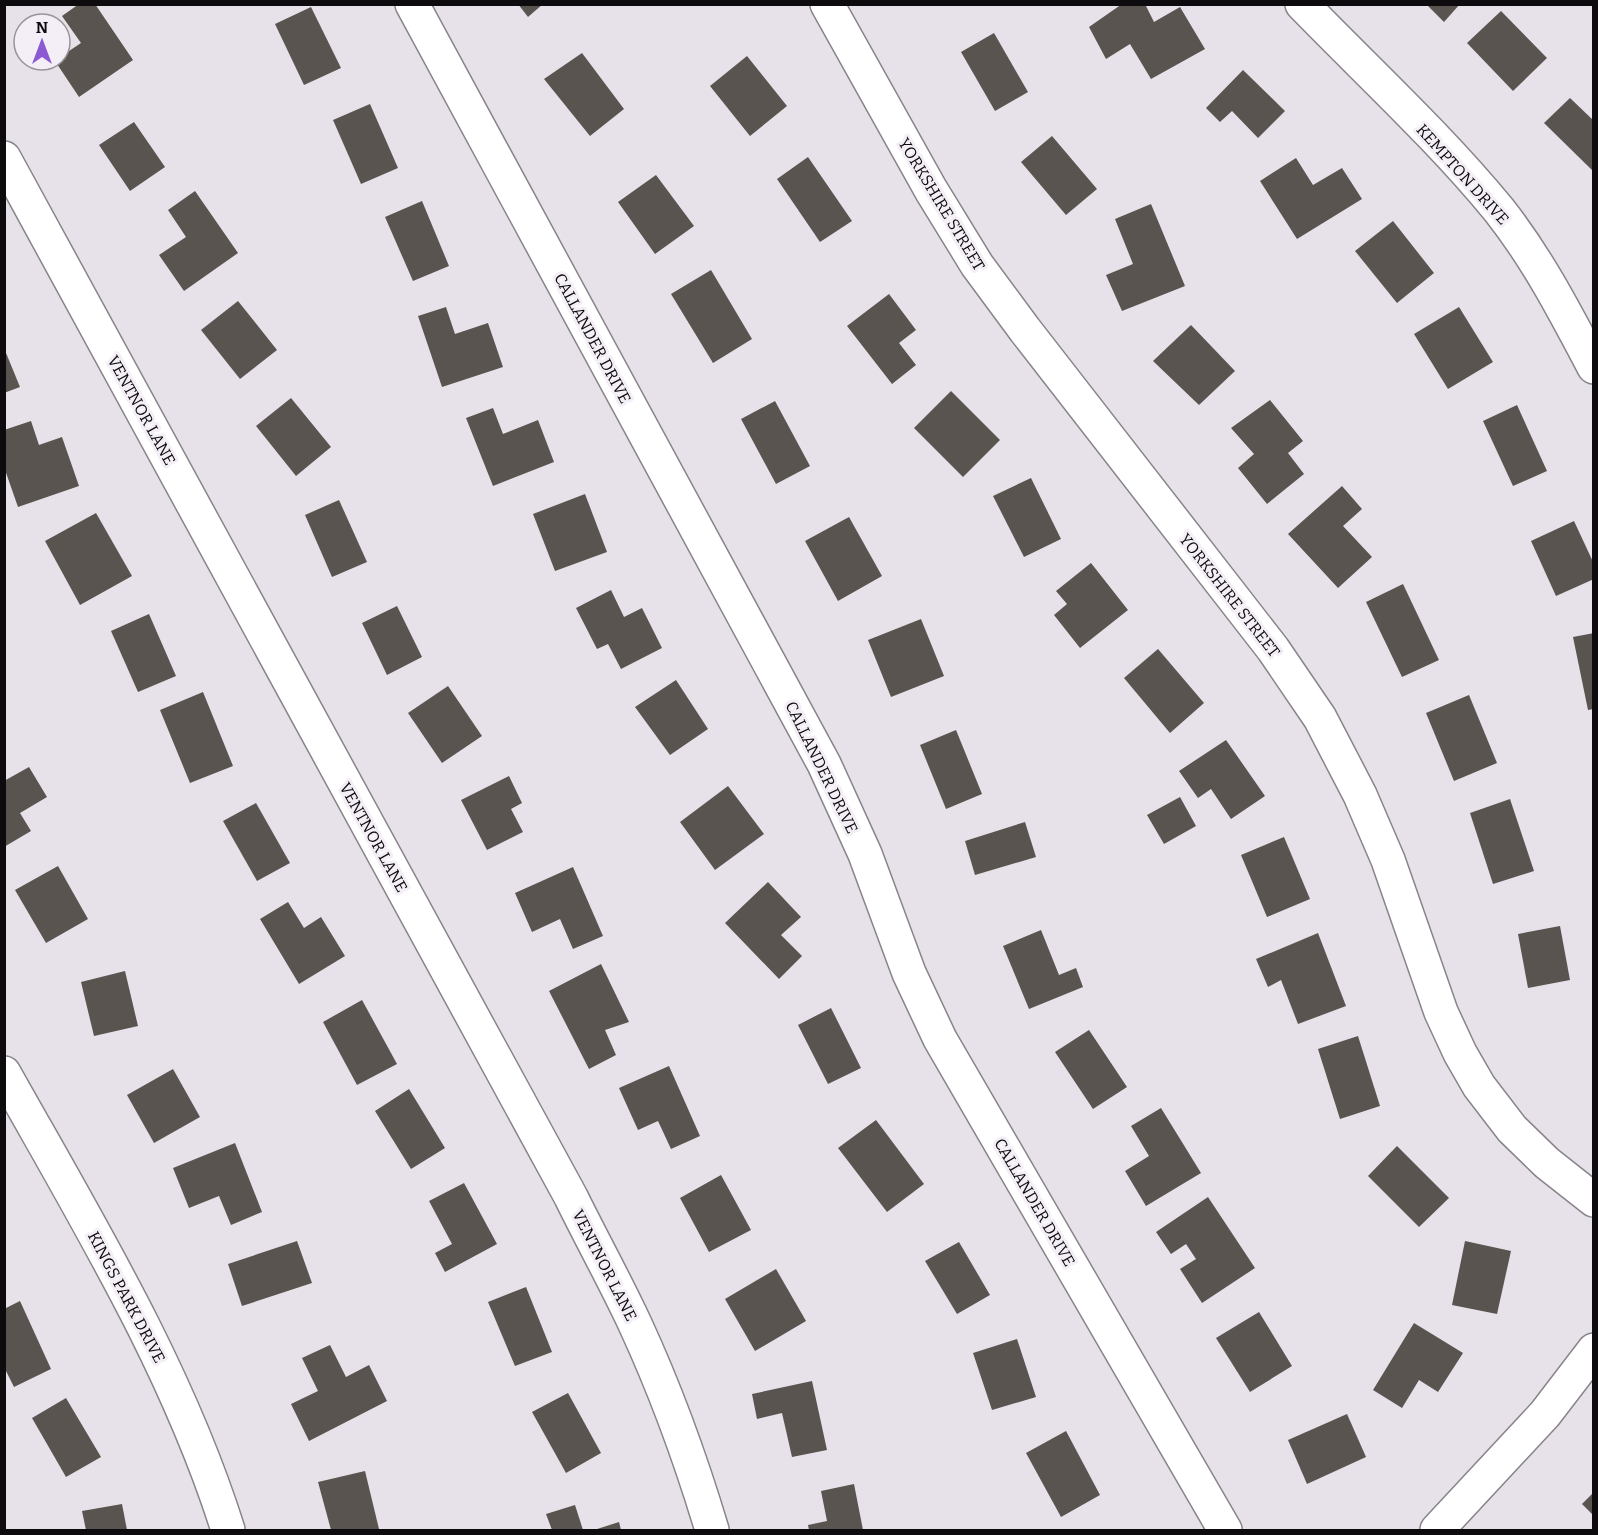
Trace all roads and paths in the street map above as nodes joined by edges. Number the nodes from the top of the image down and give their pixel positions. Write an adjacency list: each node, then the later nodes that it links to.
1 (412, 4): 12 (street, CALLANDER DRIVE)
2 (827, 4): 7 (street, YORKSHIRE STREET)
3 (1302, 4): 5 (street, KEMPTON DRIVE)
4 (4, 158): 11 (street, VENTNOR LANE)
5 (1593, 366)
6 (4, 1073): 10 (street, KINGS PARK DRIVE)
7 (1593, 1200)
8 (1593, 1350): 9 (street)
9 (1500, 1463): 13 (street); 14 (street)
10 (228, 1530)
11 (712, 1530)
12 (1225, 1530)
13 (1412, 1530)
14 (1437, 1530)

